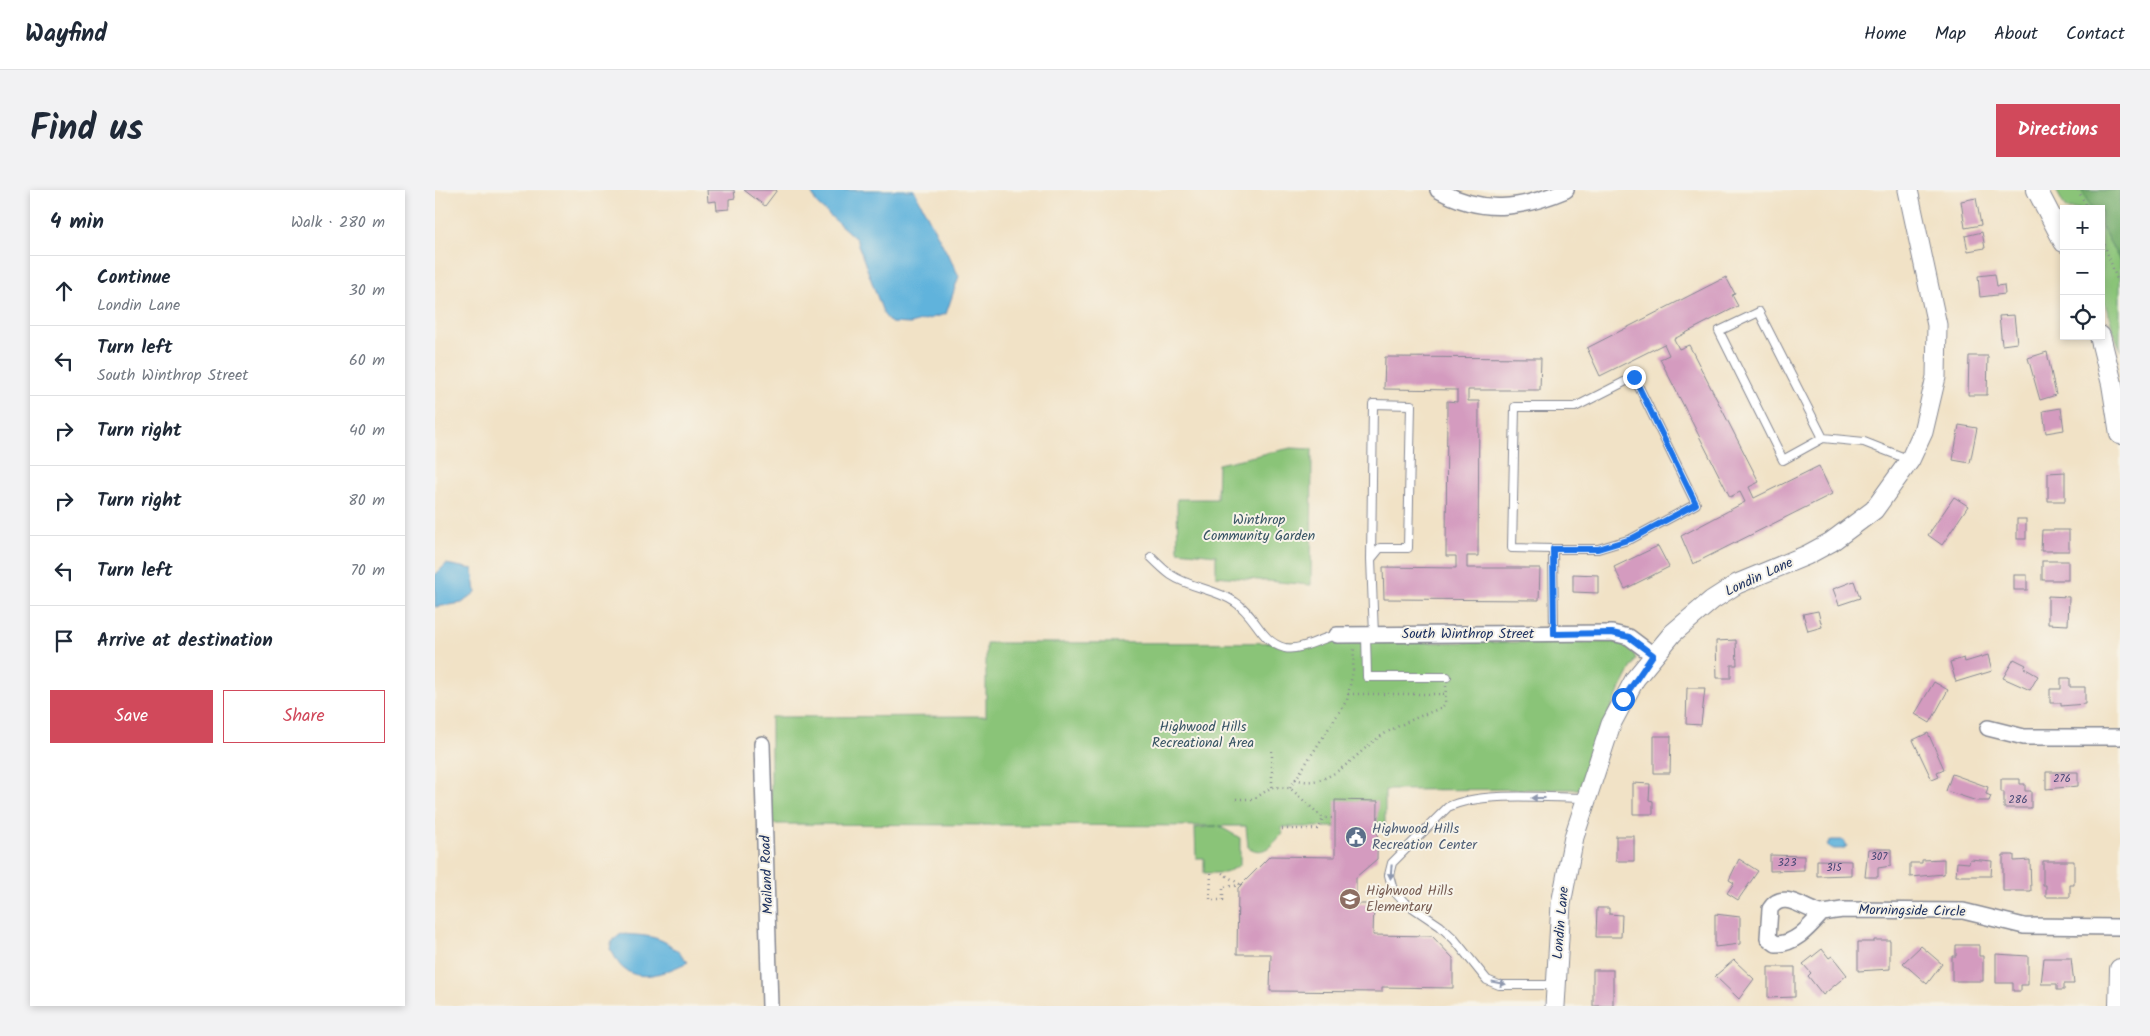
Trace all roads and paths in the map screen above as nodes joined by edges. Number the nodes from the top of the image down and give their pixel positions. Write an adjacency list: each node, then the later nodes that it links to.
1 (1438, 190): 2 (street)
2 (1566, 190)
3 (1908, 190): 13 (street, Londin Lane)
4 (2037, 190): 7 (main road)
5 (2078, 190): 6 (path)
6 (2086, 205)
7 (2060, 234)
8 (2105, 246): 9 (path)
9 (2120, 288)
10 (2101, 340): 11 (main road)
11 (2120, 434)
12 (1823, 438): 12 (lane); 13 (lane)
13 (1910, 460): 20 (street, Londin Lane)
14 (1553, 549): 14 (lane); 17 (lane)
15 (1151, 557): 19 (lane)
16 (1371, 559): 16 (lane); 18 (lane)
17 (1554, 634): 18 (street, South Winthrop Street); 20 (street, South Winthrop Street)
18 (1365, 635): 19 (street, South Winthrop Street); 21 (lane); 22 (path)
19 (1337, 636)
20 (1653, 655): 31 (street, Londin Lane)
21 (1447, 677): 23 (path)
22 (1348, 694): 23 (path); 28 (path)
23 (1446, 694): 28 (path)
24 (1988, 728): 25 (street)
25 (2120, 737)
26 (762, 744): 42 (street, Mailand Road)
27 (1272, 751): 29 (path)
28 (1295, 779): 30 (path)
29 (1272, 788): 30 (path); 32 (path)
30 (1289, 788): 33 (path)
31 (1586, 798): 41 (street, Londin Lane); 41 (lane, one-way to 41)
32 (1236, 799)
33 (1323, 818): 34 (path); 35 (path)
34 (1335, 818)
35 (1282, 829)
36 (1211, 873): 37 (path)
37 (1222, 873)
38 (1821, 913): 39 (street, Morningside Circle)
39 (2120, 926)
40 (2120, 969): 44 (main road)
41 (1556, 985): 43 (street, Londin Lane)
42 (771, 1006)
43 (1555, 1006)
44 (2119, 1006)

